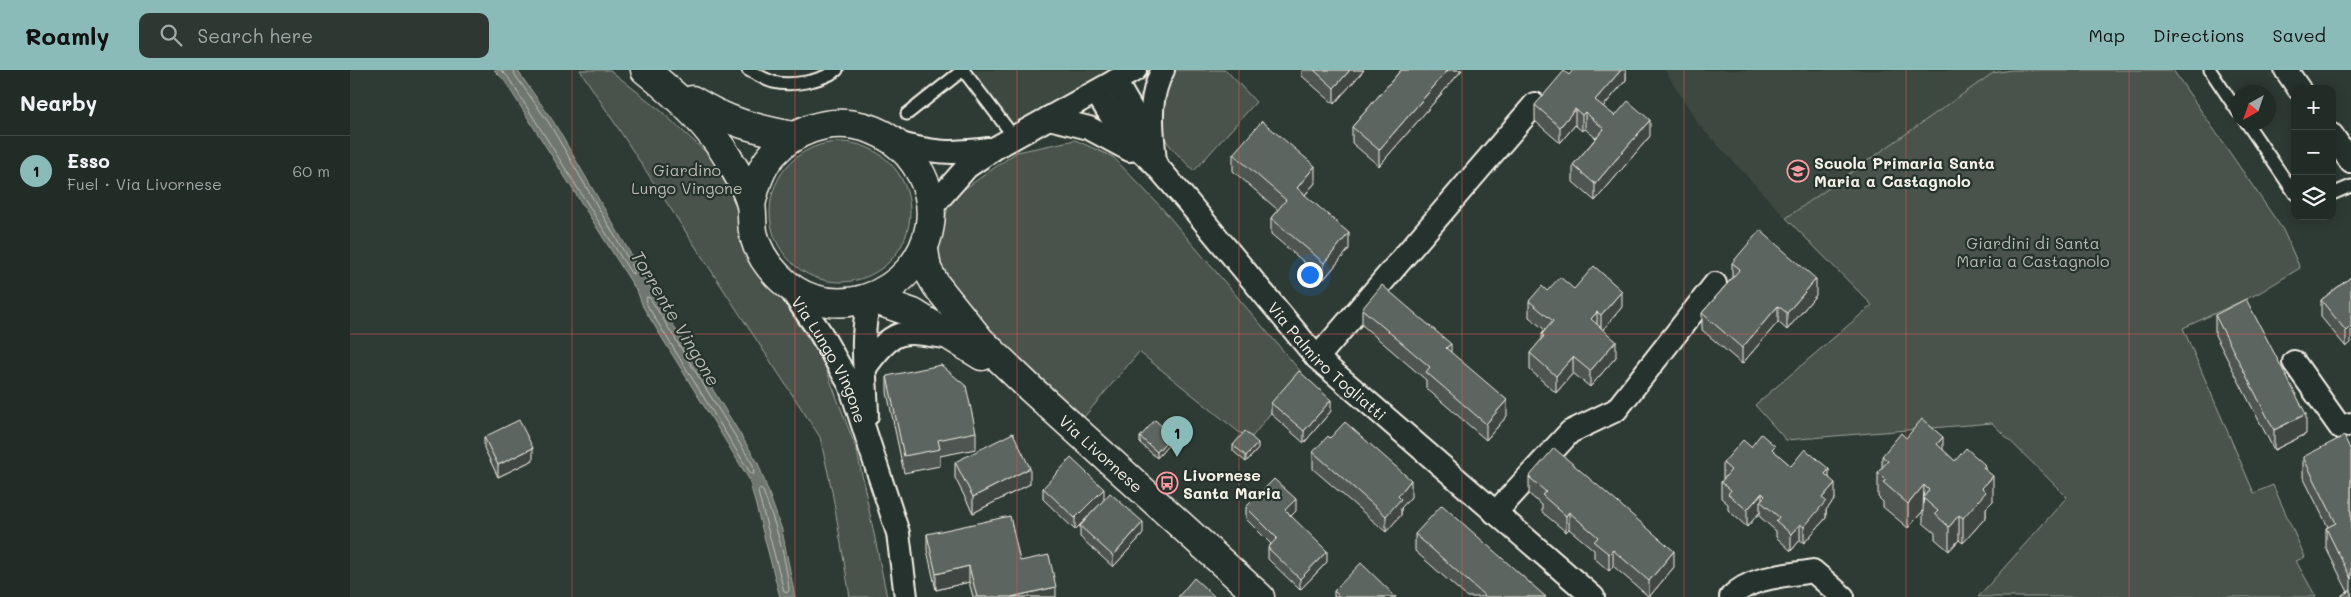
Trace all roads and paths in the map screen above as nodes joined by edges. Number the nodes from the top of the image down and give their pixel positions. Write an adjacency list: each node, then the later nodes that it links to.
1 (748, 70): 2 (lane)
2 (837, 70)
3 (963, 70): 14 (lane); 20 (lane)
4 (1134, 70): 9 (street)
5 (1163, 70): 22 (street)
6 (2210, 70): 12 (lane)
7 (2286, 70): 10 (street)
8 (650, 74): 17 (main road, Via Livornese); 26 (main road, Via Livornese)
9 (1115, 81): 11 (street); 22 (street)
10 (2297, 85)
11 (1096, 92): 15 (street); 22 (street, Via Palmiro Togliatti)
12 (2231, 102)
13 (1536, 104): 33 (street)
14 (907, 114)
15 (1049, 118): 20 (street); 22 (street)
16 (2251, 130): 24 (lane)
17 (793, 136): 19 (main road, Via Livornese); 26 (main road, Via Livornese)
18 (2336, 141): 21 (street)
19 (897, 142): 20 (street); 27 (main road, Via Livornese)
20 (1004, 143): 27 (street)
21 (2351, 162)
22 (1155, 164): 33 (street, Via Palmiro Togliatti)
23 (2351, 186): 25 (lane)
24 (2291, 188)
25 (2336, 192)
26 (751, 205): 30 (main road, Via Livornese)
27 (931, 208): 28 (main road, Via Livornese)
28 (924, 250): 31 (main road, Via Livornese); 36 (main road, Via Livornese)
29 (1715, 284): 39 (street)
30 (788, 286): 31 (main road, Via Livornese); 38 (street, Via Lungo Vingone)
31 (870, 298): 32 (main road, Via Livornese); 35 (street, Via Lungo Vingone)
32 (956, 339): 35 (street, Via Lungo Vingone); 36 (main road, Via Livornese)
33 (1317, 358): 39 (street, Via Palmiro Togliatti)
34 (2294, 362): 37 (street)
35 (865, 368): 38 (street, Via Lungo Vingone)
36 (1031, 389): 41 (main road, Via Livornese)
37 (2351, 424)
38 (868, 436): 40 (street, Via Lungo Vingone)
39 (1495, 513): 42 (street, Via Palmiro Togliatti)
40 (906, 597)
41 (1260, 597)
42 (1593, 597)
43 (1731, 597): 44 (street)
44 (1843, 597)

